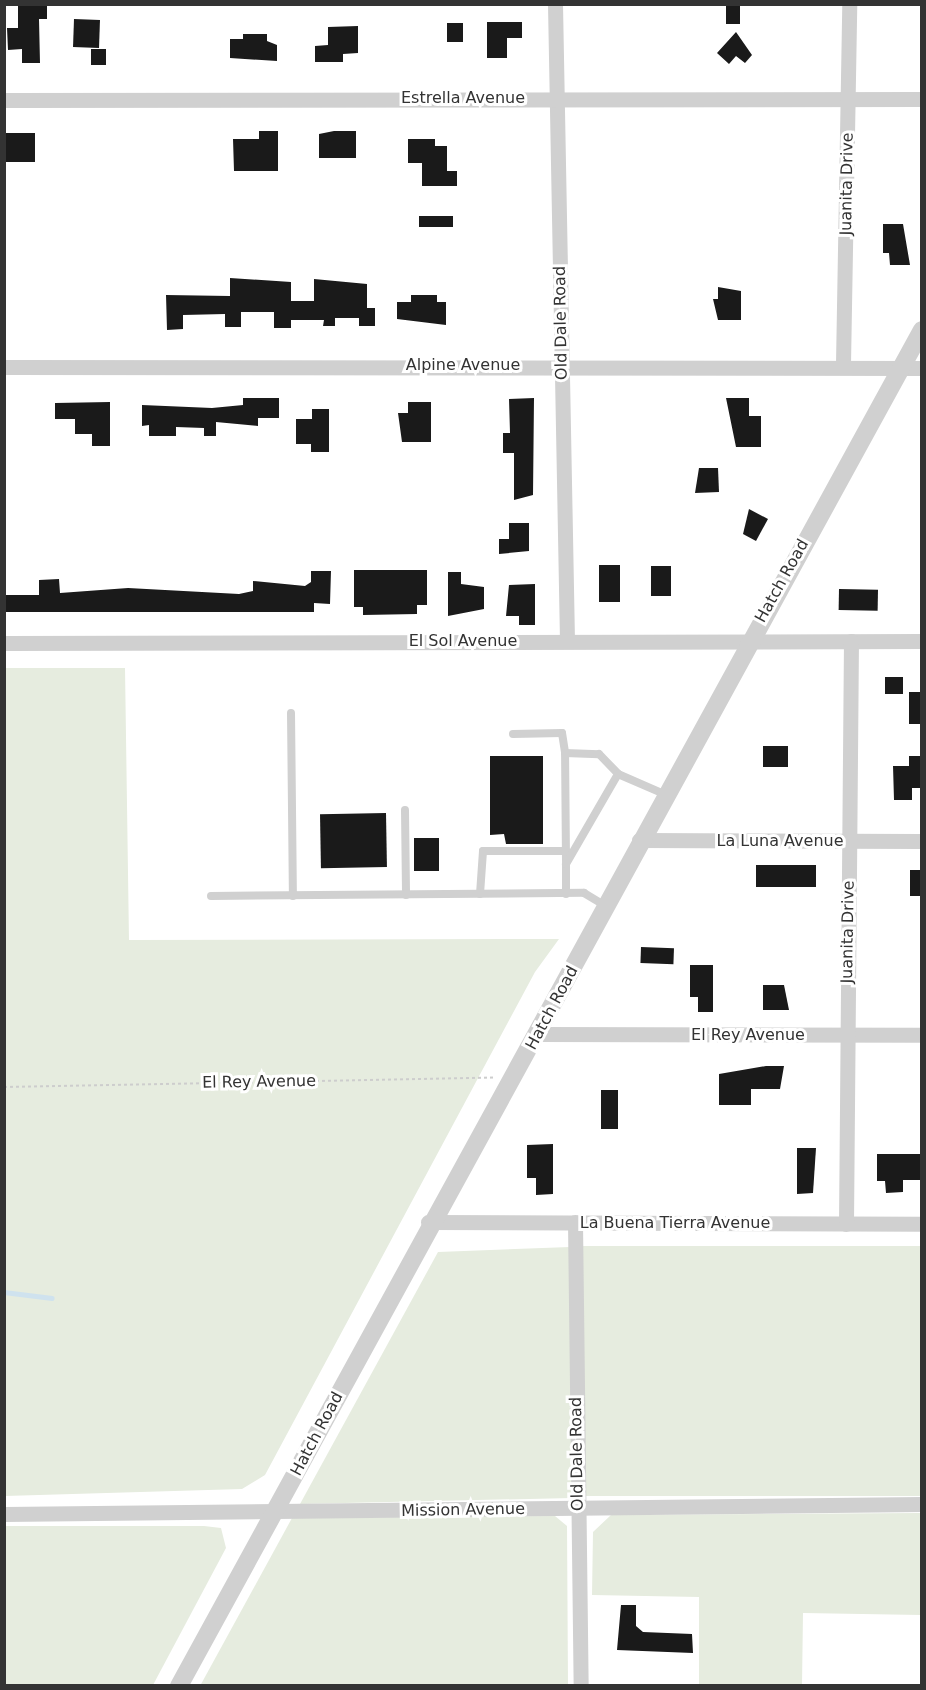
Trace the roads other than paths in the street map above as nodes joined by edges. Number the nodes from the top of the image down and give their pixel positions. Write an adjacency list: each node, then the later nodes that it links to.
1 (555, 4): 3 (street, Old Dale Road)
2 (849, 4): 4 (street, Juanita Drive)
3 (556, 98): 4 (street, Estrella Avenue); 6 (street, Estrella Avenue); 8 (street, Old Dale Road)
4 (849, 99): 5 (street, Estrella Avenue); 9 (street, Juanita Drive)
5 (921, 99)
6 (4, 100)
7 (921, 330): 11 (street, Hatch Road)
8 (563, 364): 9 (street, Alpine Avenue); 10 (street, Alpine Avenue); 13 (street, Old Dale Road)
9 (843, 364): 11 (street, Alpine Avenue)
10 (4, 367)
11 (901, 368): 12 (street, Alpine Avenue); 14 (street, Hatch Road)
12 (921, 368)
13 (567, 641): 14 (street, El Sol Avenue); 17 (street, El Sol Avenue)
14 (749, 641): 15 (street, El Sol Avenue); 22 (street, Hatch Road)
15 (850, 641): 16 (street, El Sol Avenue); 25 (street, Juanita Drive)
16 (921, 641)
17 (4, 643)
18 (291, 713): 33 (lane)
19 (513, 734): 20 (lane)
20 (565, 753): 21 (lane); 27 (lane)
21 (618, 774): 22 (lane); 28 (lane)
22 (664, 794): 24 (street, Hatch Road)
23 (405, 810): 31 (lane)
24 (639, 840): 25 (street, La Luna Avenue); 34 (street, Hatch Road)
25 (850, 841): 26 (street, La Luna Avenue); 36 (street, Juanita Drive)
26 (921, 841)
27 (566, 851): 28 (lane); 29 (lane)
28 (566, 864): 30 (lane)
29 (480, 894): 30 (lane); 31 (lane)
30 (566, 894): 34 (lane)
31 (406, 895): 33 (lane)
32 (211, 896): 33 (lane)
33 (293, 896)
34 (606, 906): 35 (street, Hatch Road)
35 (539, 1034): 36 (street, El Rey Avenue); 38 (street, Hatch Road)
36 (845, 1035): 37 (street, El Rey Avenue); 40 (street, Juanita Drive)
37 (921, 1035)
38 (428, 1222): 39 (street, La Buena Tierra Avenue); 44 (street, Hatch Road)
39 (575, 1222): 40 (street, La Buena Tierra Avenue); 43 (street, Old Dale Road)
40 (846, 1224): 41 (street, La Buena Tierra Avenue)
41 (921, 1224)
42 (921, 1504): 43 (street, Mission Avenue)
43 (578, 1509): 44 (street, Mission Avenue); 47 (street, Old Dale Road)
44 (275, 1513): 45 (street, Mission Avenue); 46 (street, Hatch Road)
45 (4, 1514)
46 (179, 1686)
47 (581, 1686)

